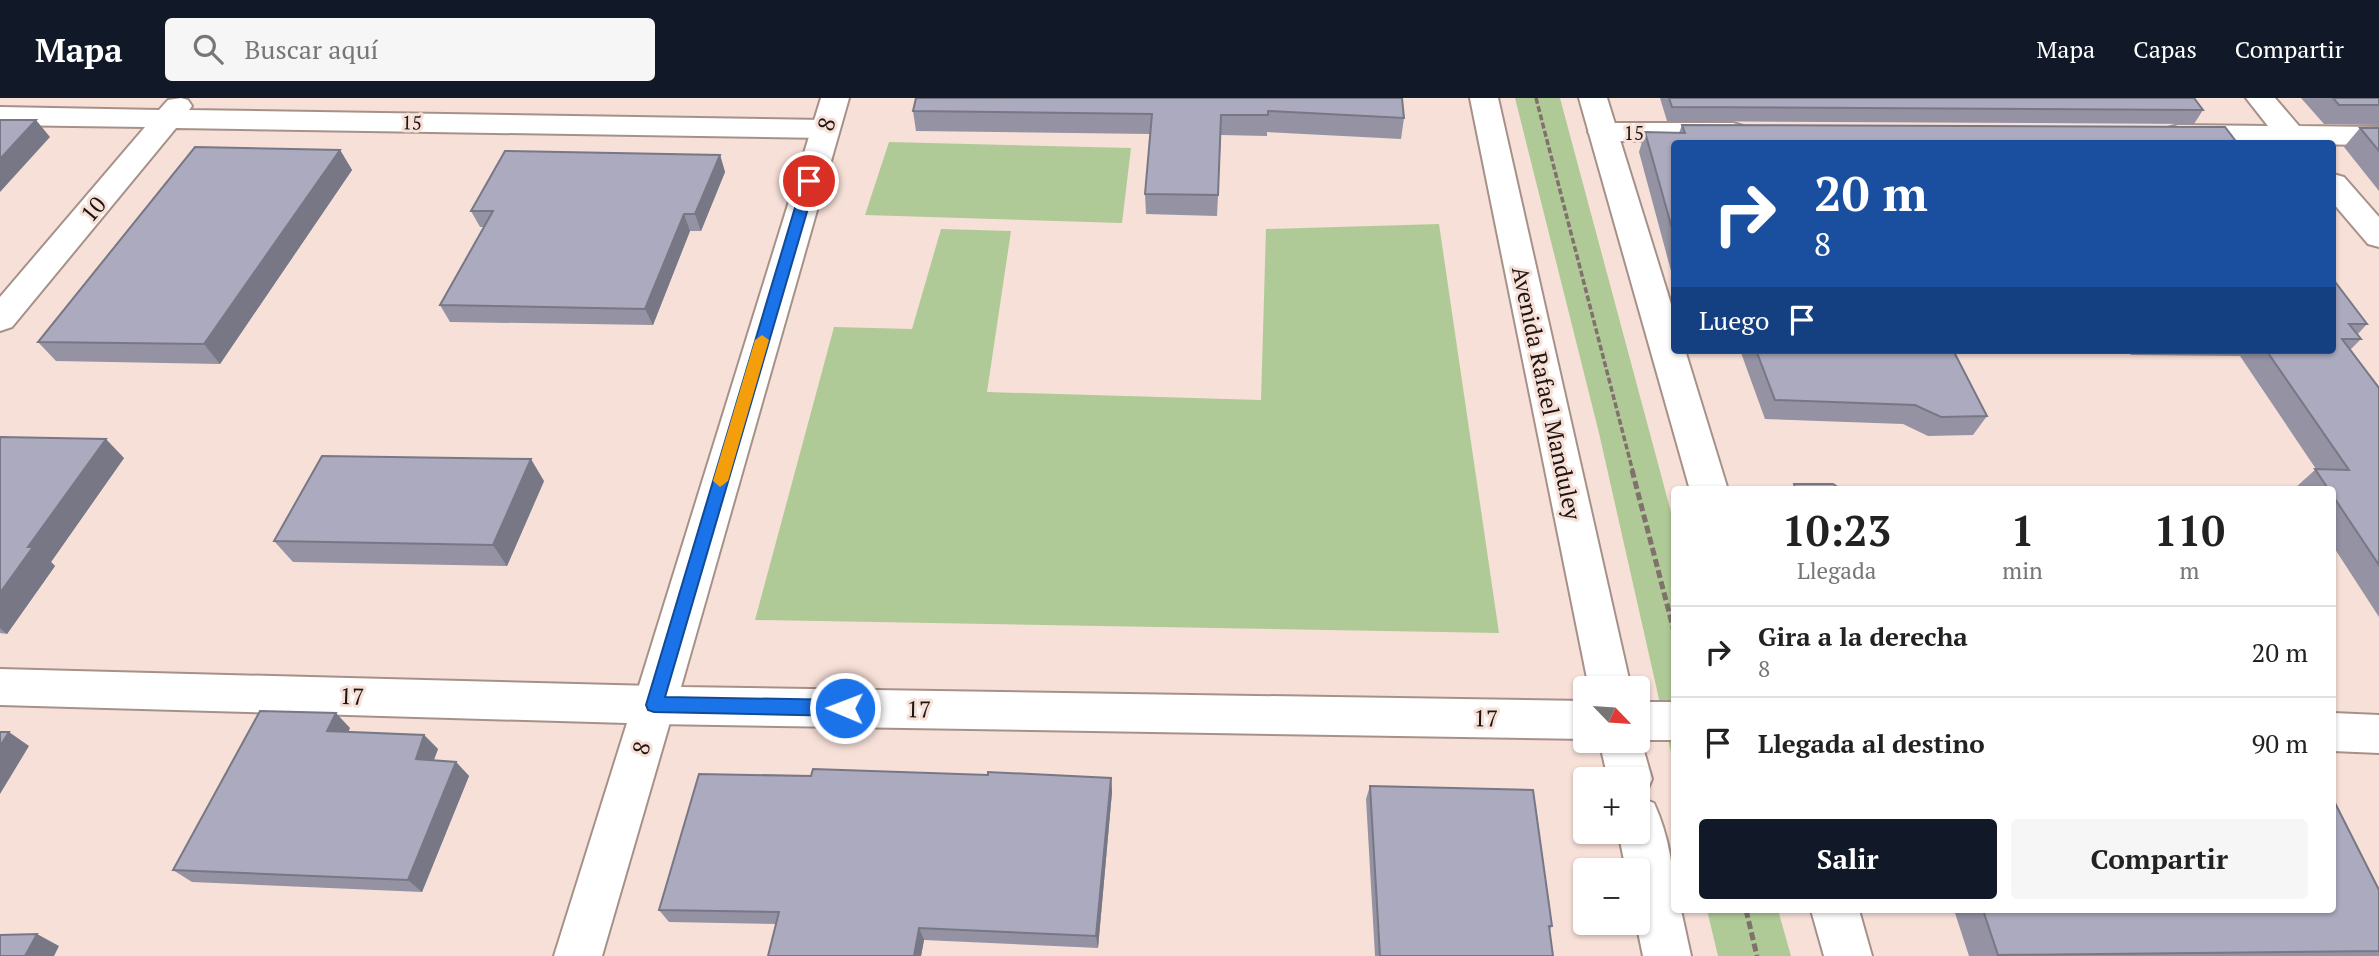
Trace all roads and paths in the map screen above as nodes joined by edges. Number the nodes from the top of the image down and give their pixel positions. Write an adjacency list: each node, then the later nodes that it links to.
1 (1484, 98): 18 (street, Avenida Rafael Manduley)
2 (1536, 98): 17 (path)
3 (1592, 98): 8 (street)
4 (2260, 98): 12 (street)
5 (177, 108): 6 (street, 15); 7 (street, 15); 15 (street, 10)
6 (830, 113): 20 (street, 8)
7 (0, 116)
8 (1603, 132): 9 (street, 15); 16 (street)
9 (1766, 132)
10 (2152, 134): 12 (street)
11 (2379, 136): 12 (street)
12 (2294, 139)
13 (2336, 187): 14 (street)
14 (2379, 237)
15 (0, 319)
16 (1708, 486)
17 (1671, 620)
18 (1607, 676)
19 (0, 687): 20 (street, 17)
20 (654, 705): 21 (street, 17); 29 (street, 8)
21 (1573, 720)
22 (1650, 721): 23 (street)
23 (1671, 722)
24 (2336, 732): 25 (street)
25 (2379, 734)
26 (1643, 844): 30 (street)
27 (1747, 913): 31 (path)
28 (1836, 913): 32 (street)
29 (578, 956)
30 (1667, 956)
31 (1757, 956)
32 (1848, 956)

